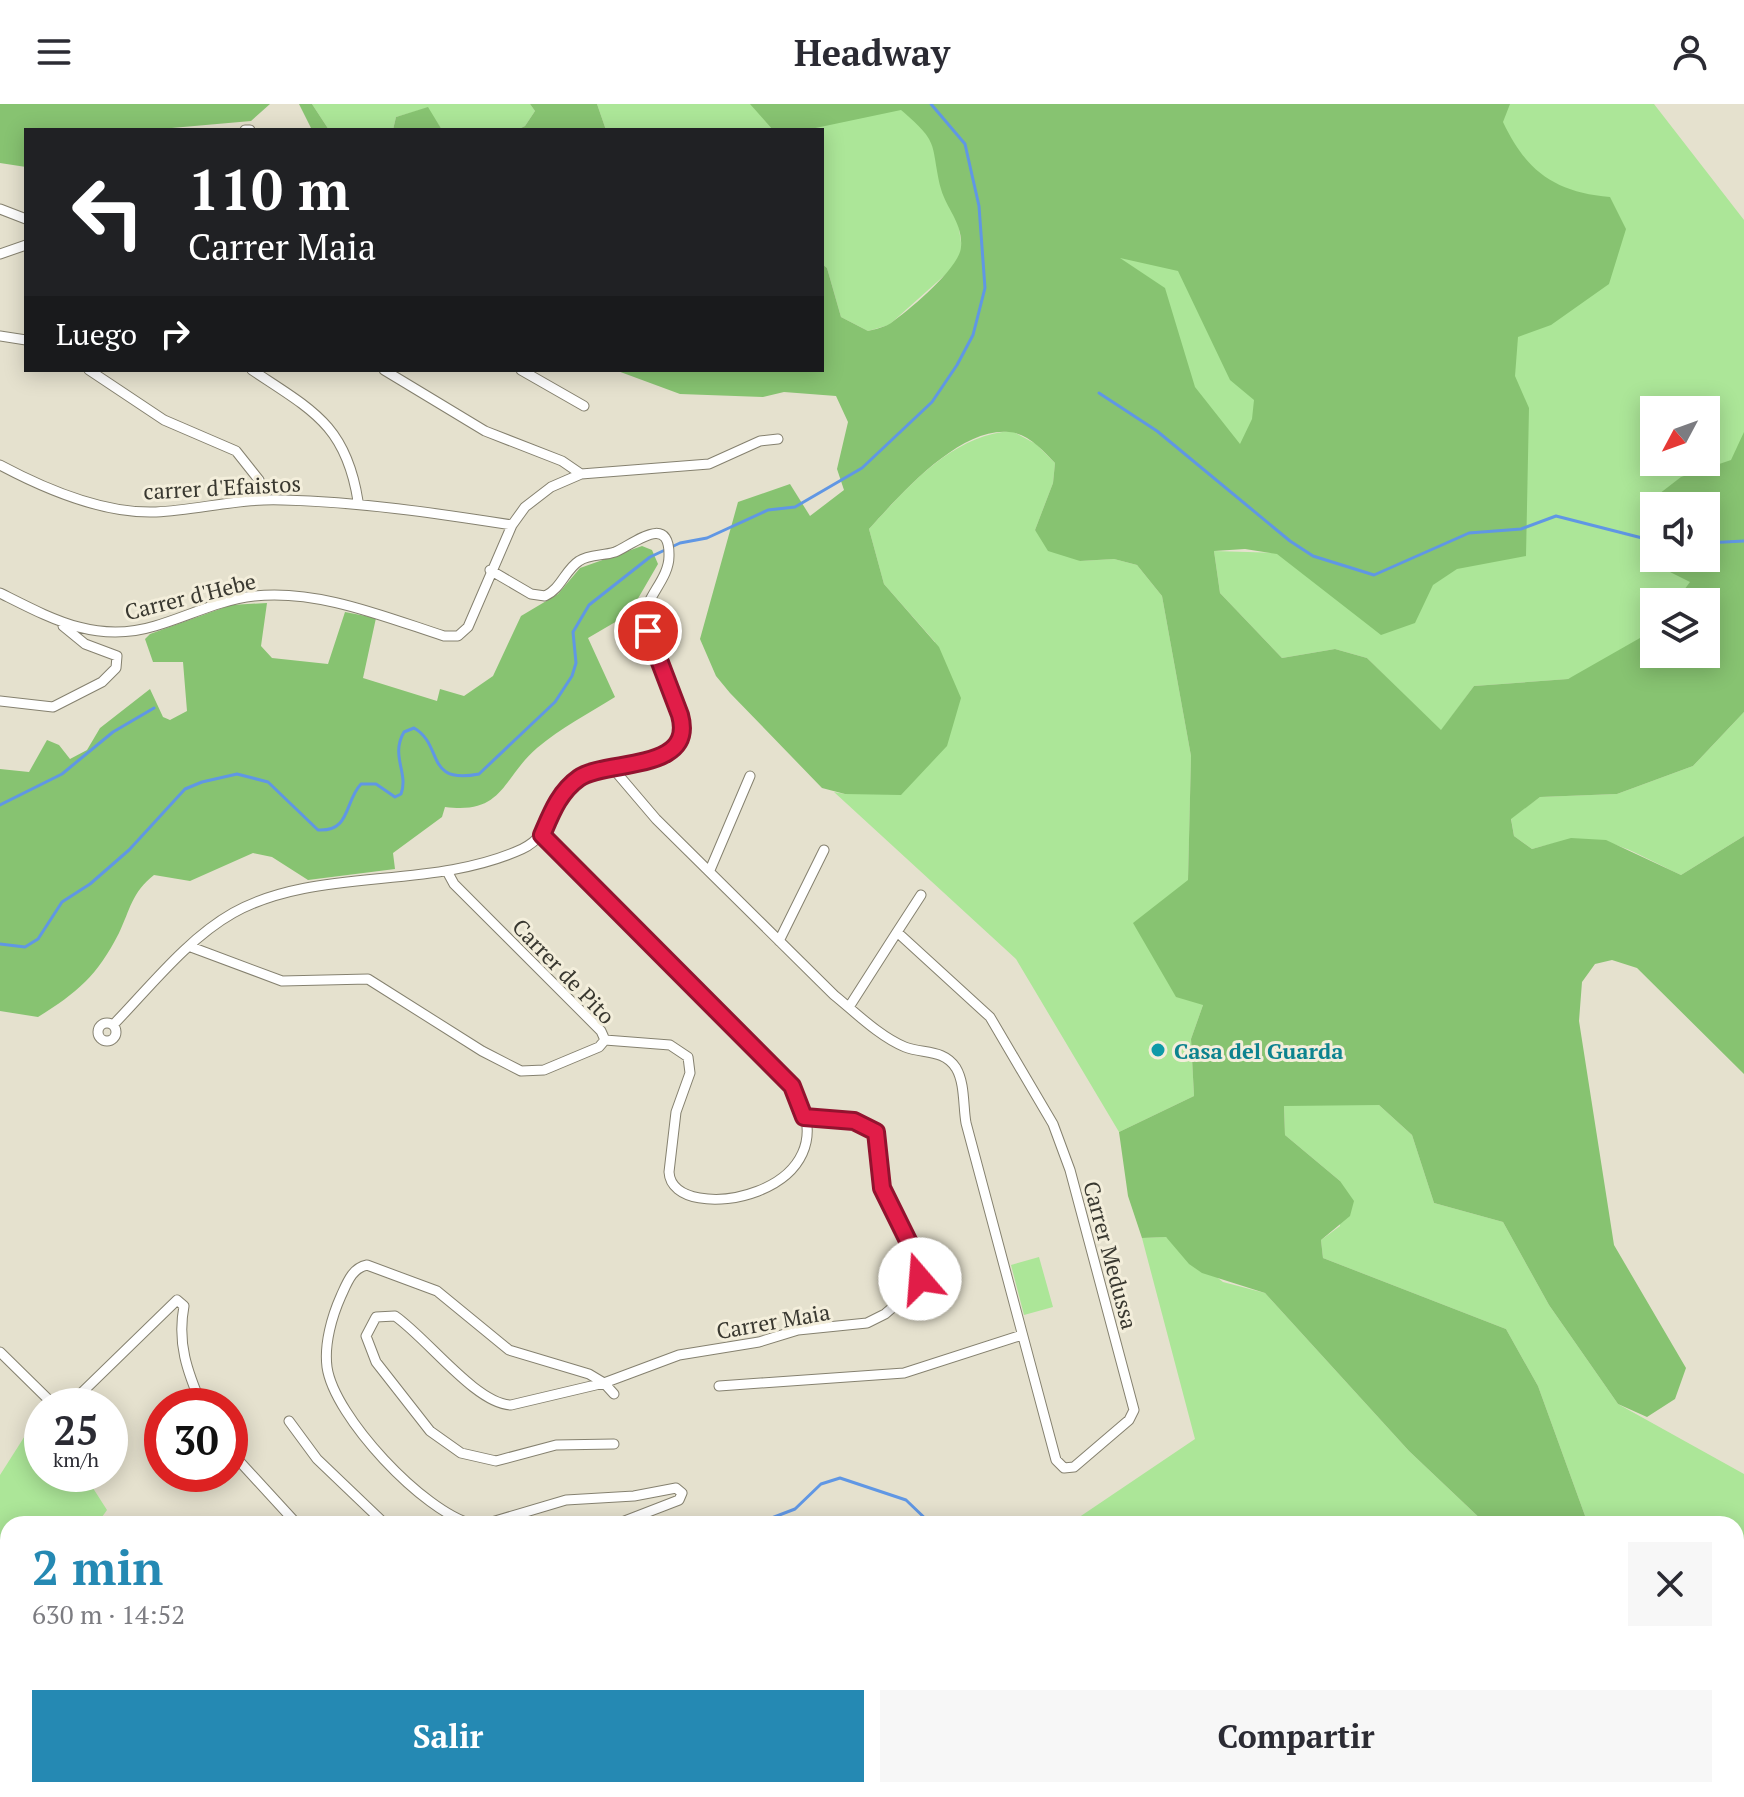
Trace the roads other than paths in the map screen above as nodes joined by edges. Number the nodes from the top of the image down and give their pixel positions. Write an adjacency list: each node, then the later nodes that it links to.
1 (0, 209): 2 (street)
2 (24, 218)
3 (24, 246): 4 (street)
4 (0, 254)
5 (0, 336): 6 (street)
6 (24, 340)
7 (92, 372): 15 (street)
8 (255, 372): 16 (street)
9 (387, 372): 14 (street)
10 (524, 372): 11 (street)
11 (584, 406)
12 (778, 439): 14 (street)
13 (0, 465): 15 (street, carrer d'Efaistos)
14 (581, 474): 17 (street, Carrer d'Hebe)
15 (266, 499): 16 (street, carrer d'Efaistos)
16 (358, 501): 17 (street, carrer d'Efaistos)
17 (512, 525): 18 (street, Carrer d'Hebe)
18 (490, 570): 20 (street, Carrer d'Hebe); 22 (street)
19 (0, 593): 20 (street, Carrer d'Hebe)
20 (61, 624): 21 (street)
21 (0, 701)
22 (610, 765): 24 (street); 26 (street, Carrer Medussa)
23 (750, 776): 26 (street)
24 (542, 835): 27 (street); 35 (street)
25 (824, 850): 30 (street)
26 (710, 870): 30 (street, Carrer Medussa)
27 (448, 873): 31 (street); 34 (street, Carrer de Pito)
28 (921, 895): 29 (street)
29 (897, 932): 32 (street); 36 (street, Carrer Medussa)
30 (779, 941): 32 (street, Carrer Medussa)
31 (191, 947): 33 (street); 34 (street)
32 (849, 1007): 36 (street, Carrer Medussa)
33 (113, 1025)
34 (605, 1040): 35 (street, Carrer de Pito)
35 (804, 1117): 38 (street, Carrer Maia)
36 (1022, 1335): 39 (street)
37 (0, 1352): 40 (street)
38 (604, 1383): 43 (street); 45 (street); 49 (street)
39 (719, 1386)
40 (37, 1388)
41 (87, 1388): 42 (street)
42 (196, 1388)
43 (614, 1394)
44 (289, 1421): 48 (street)
45 (614, 1444)
46 (248, 1471): 47 (street)
47 (290, 1516)
48 (377, 1516)
49 (455, 1516)
50 (512, 1516): 51 (street)
51 (638, 1516)

